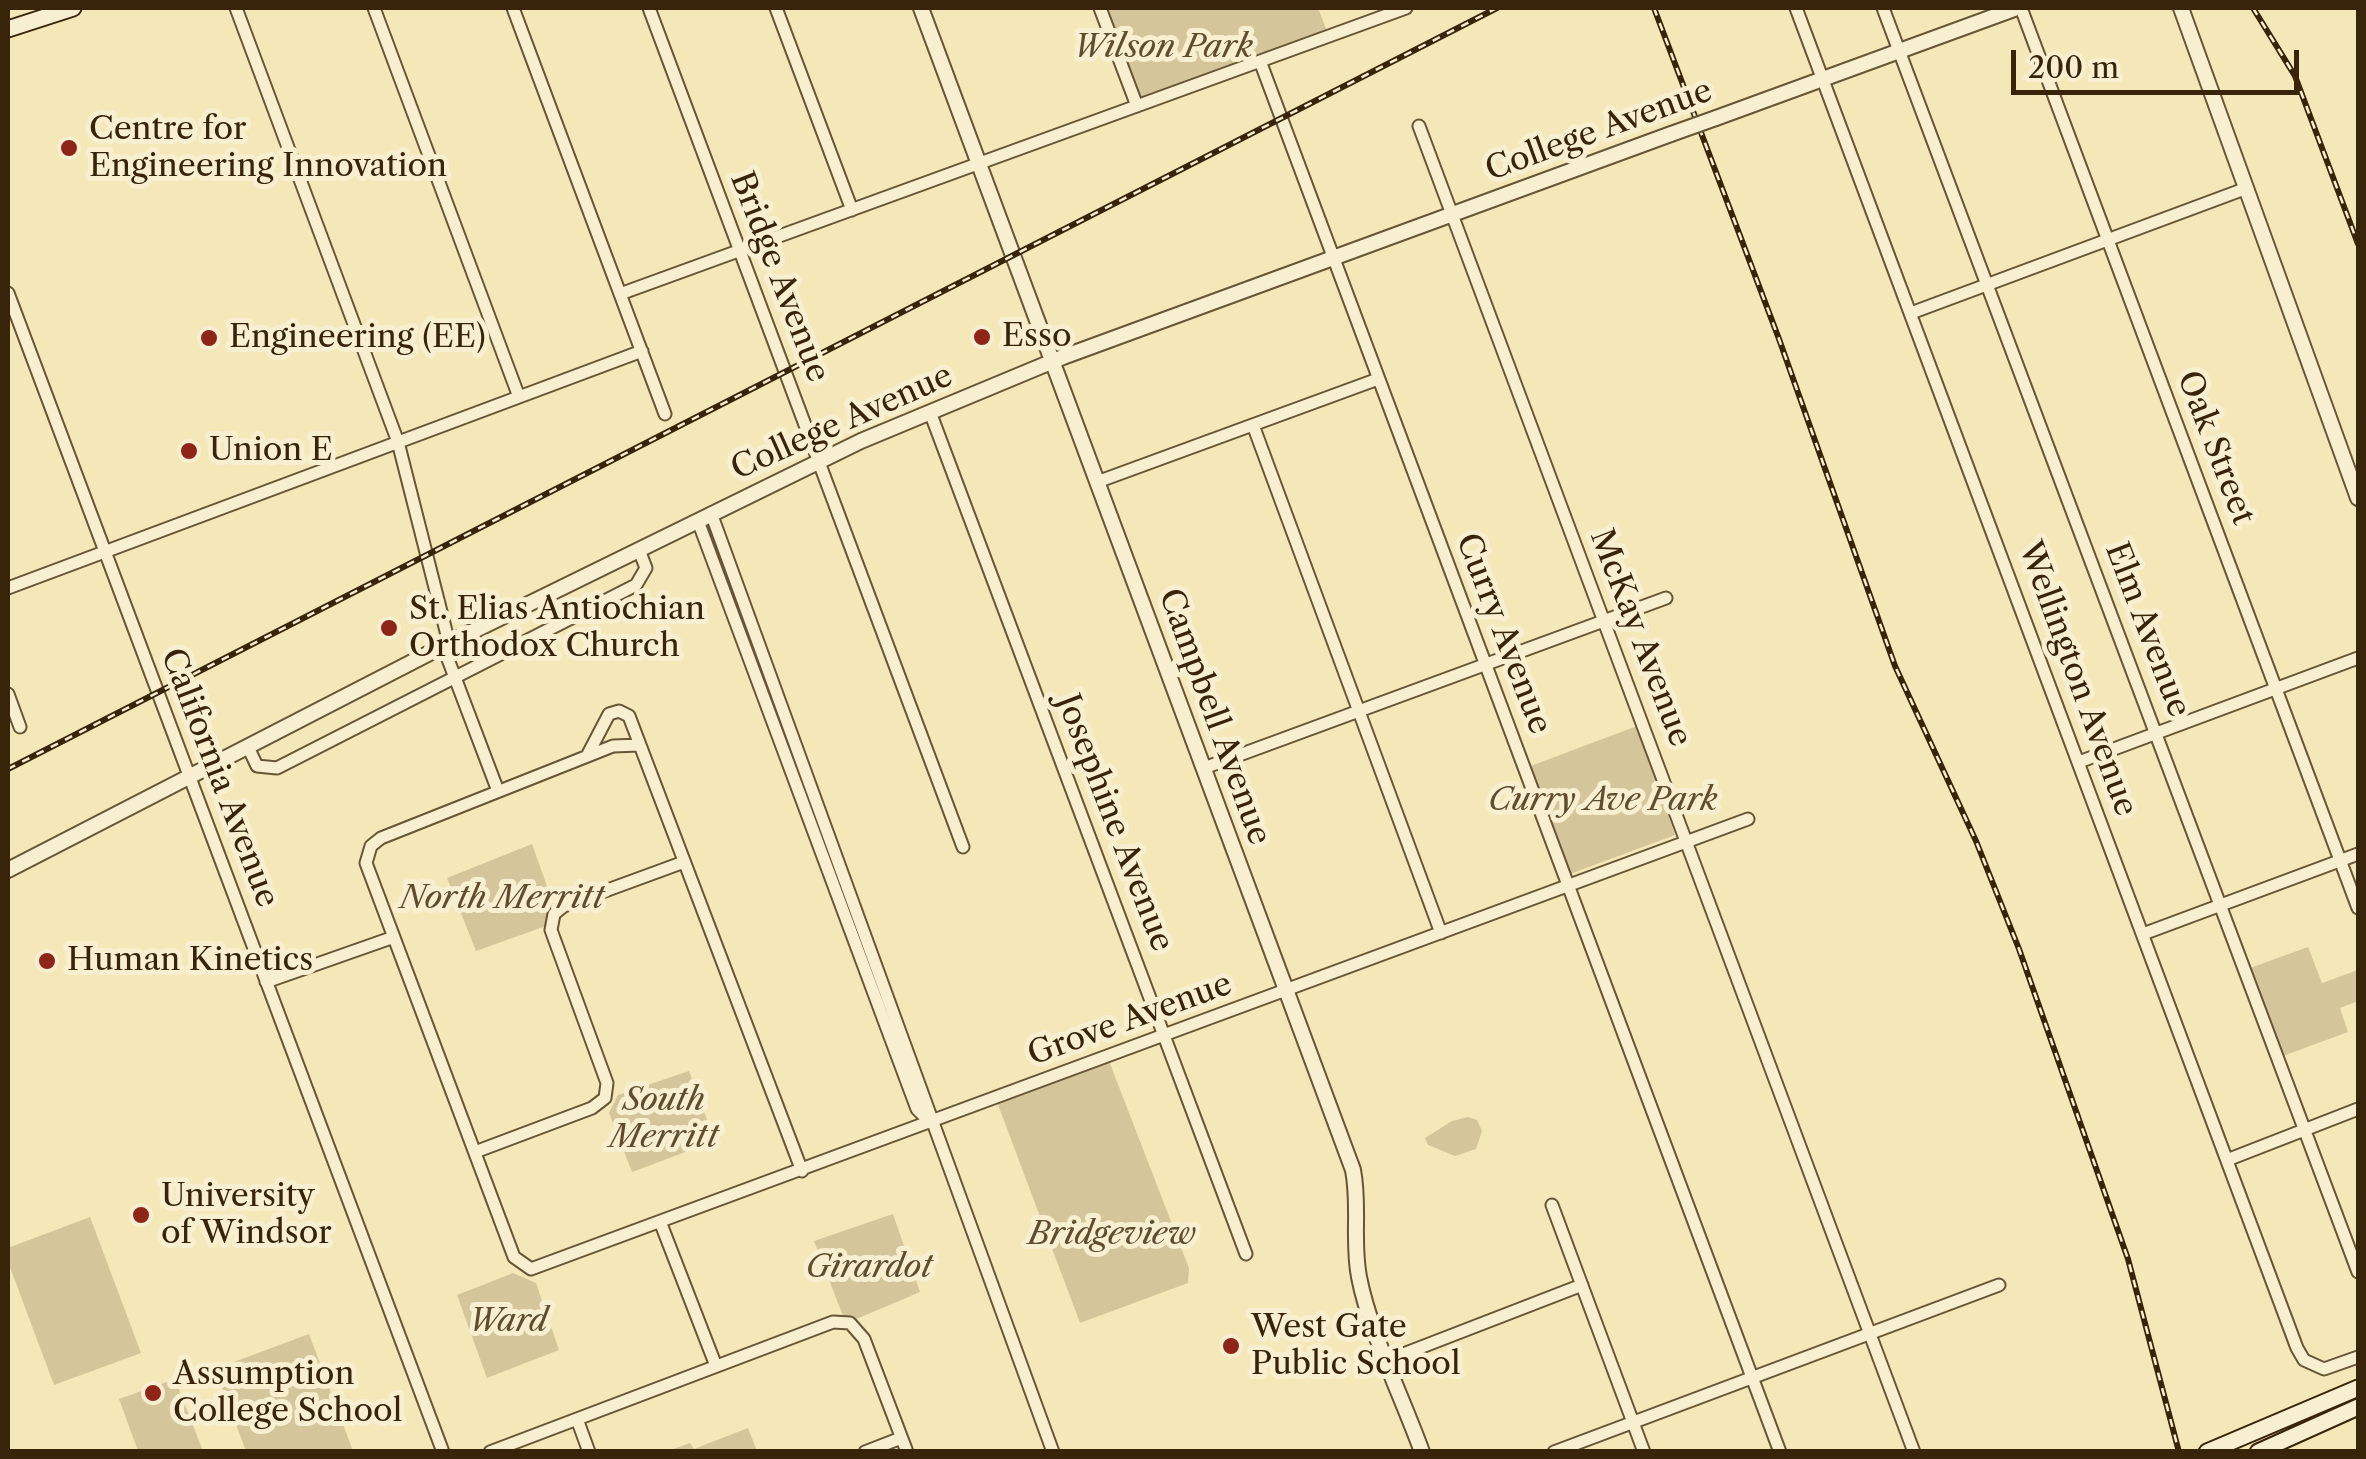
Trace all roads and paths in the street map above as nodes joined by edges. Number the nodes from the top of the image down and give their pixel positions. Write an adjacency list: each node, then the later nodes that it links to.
1 (66, 8): 15 (main road)
2 (236, 8): 39 (street)
3 (374, 8): 35 (street)
4 (513, 8): 30 (street)
5 (649, 8): 26 (street, Bridge Avenue)
6 (776, 8): 23 (street)
7 (921, 8): 21 (street, Campbell Avenue)
8 (1100, 8): 19 (street)
9 (1406, 8): 14 (street)
10 (1796, 8): 18 (street, Wellington Avenue)
11 (1883, 8): 16 (street, Elm Avenue)
12 (2019, 8): 16 (street, College Avenue); 25 (street, Oak Street)
13 (2181, 8): 22 (street)
14 (1385, 11): 17 (street)
15 (8, 29)
16 (1899, 50): 18 (street, College Avenue); 28 (street, Elm Avenue)
17 (1260, 61): 19 (street); 27 (street, Curry Avenue)
18 (1823, 78): 24 (street, College Avenue, bridge); 31 (street, Wellington Avenue)
19 (1136, 106): 21 (street)
20 (1419, 126): 24 (street, McKay Avenue)
21 (979, 163): 23 (street); 33 (street, Campbell Avenue)
22 (2247, 188): 25 (street); 42 (street)
23 (852, 210): 26 (street)
24 (1452, 214): 27 (street, College Avenue); 48 (street, McKay Avenue)
25 (2108, 240): 28 (street); 53 (street, Oak Street)
26 (740, 250): 30 (street); 40 (street, Bridge Avenue)
27 (1333, 258): 33 (street, College Avenue); 34 (street, Curry Avenue)
28 (1987, 284): 31 (street); 57 (street, Elm Avenue)
29 (8, 293): 45 (street, California Avenue)
30 (620, 294): 32 (street)
31 (1910, 313): 61 (street, Wellington Avenue)
32 (642, 351): 35 (street); 37 (street)
33 (1052, 362): 36 (street, College Avenue); 41 (street, Campbell Avenue)
34 (1378, 379): 38 (street); 51 (street, Curry Avenue)
35 (518, 397): 39 (street)
36 (930, 412): 40 (street, College Avenue); 80 (street, Josephine Avenue)
37 (665, 414)
38 (1253, 425): 41 (street); 55 (street)
39 (398, 442): 45 (street); 49 (street)
40 (818, 460): 43 (street, College Avenue); 67 (street, Bridge Avenue)
41 (1098, 482): 62 (street, Campbell Avenue)
42 (2358, 498)
43 (704, 517): 44 (street, College Avenue); 82 (street)
44 (639, 550): 49 (street, College Avenue); 52 (street)
45 (105, 552): 46 (street); 63 (street, California Avenue)
46 (8, 588)
47 (1666, 598): 48 (street)
48 (1603, 620): 51 (street); 66 (street, McKay Avenue)
49 (446, 645): 52 (street); 59 (street, College Avenue)
50 (2358, 658): 53 (street)
51 (1485, 664): 55 (street); 72 (street, Curry Avenue)
52 (455, 678): 59 (street); 64 (street)
53 (2276, 688): 57 (street); 69 (street, Oak Street)
54 (8, 694): 56 (street)
55 (1359, 711): 62 (street); 75 (street)
56 (20, 727)
57 (2156, 734): 61 (street); 73 (street, Elm Avenue)
58 (640, 745): 60 (street); 60 (street); 70 (street)
59 (248, 746): 63 (street, College Avenue)
60 (588, 756): 64 (street)
61 (2078, 762): 76 (street, Wellington Avenue)
62 (1204, 768): 79 (street, Campbell Avenue)
63 (189, 776): 71 (street, College Avenue); 78 (street, California Avenue)
64 (498, 791): 77 (street)
65 (1748, 819): 66 (street, Grove Avenue)
66 (1686, 842): 72 (street, Grove Avenue); 93 (street, McKay Avenue)
67 (964, 847)
68 (2358, 854): 69 (street)
69 (2340, 860): 73 (street); 74 (street, Oak Street)
70 (684, 862): 84 (street); 86 (street)
71 (8, 870)
72 (1568, 886): 75 (street, Grove Avenue); 97 (street, Curry Avenue)
73 (2221, 906): 76 (street); 83 (street, Elm Avenue)
74 (2358, 908)
75 (1442, 933): 79 (street, Grove Avenue)
76 (2143, 934): 85 (street, Wellington Avenue)
77 (394, 937): 78 (street); 84 (street)
78 (266, 982): 103 (street, California Avenue)
79 (1286, 991): 80 (street, Grove Avenue); 95 (street, Campbell Avenue)
80 (1164, 1036): 82 (street, Grove Avenue); 89 (street, Josephine Avenue)
81 (2358, 1109): 83 (street)
82 (931, 1123): 86 (street, Grove Avenue); 108 (street)
83 (2305, 1130): 85 (street); 90 (street, Elm Avenue)
84 (475, 1152): 88 (street, Grove Avenue)
85 (2227, 1160): 94 (street, Wellington Avenue)
86 (802, 1172): 88 (street, Grove Avenue)
87 (1552, 1205): 91 (street)
88 (661, 1224): 96 (street)
89 (1246, 1254)
90 (2358, 1272)
91 (1582, 1285): 95 (street); 101 (street)
92 (1999, 1285): 93 (street)
93 (1870, 1333): 97 (street); 113 (street, McKay Avenue)
94 (2358, 1358)
95 (1388, 1360): 109 (street, Campbell Avenue)
96 (716, 1366): 100 (street); 102 (street)
97 (1752, 1377): 101 (street); 112 (street, Curry Avenue)
98 (2358, 1388): 114 (main road)
99 (2358, 1407): 115 (main road)
100 (576, 1419): 104 (street); 105 (street)
101 (1633, 1422): 110 (street); 111 (street)
102 (902, 1438): 106 (street); 107 (street)
103 (442, 1452)
104 (490, 1452)
105 (589, 1452)
106 (865, 1452)
107 (906, 1452)
108 (1053, 1452)
109 (1422, 1452)
110 (1554, 1452)
111 (1644, 1452)
112 (1780, 1452)
113 (1914, 1452)
114 (2207, 1452)
115 (2258, 1452)

